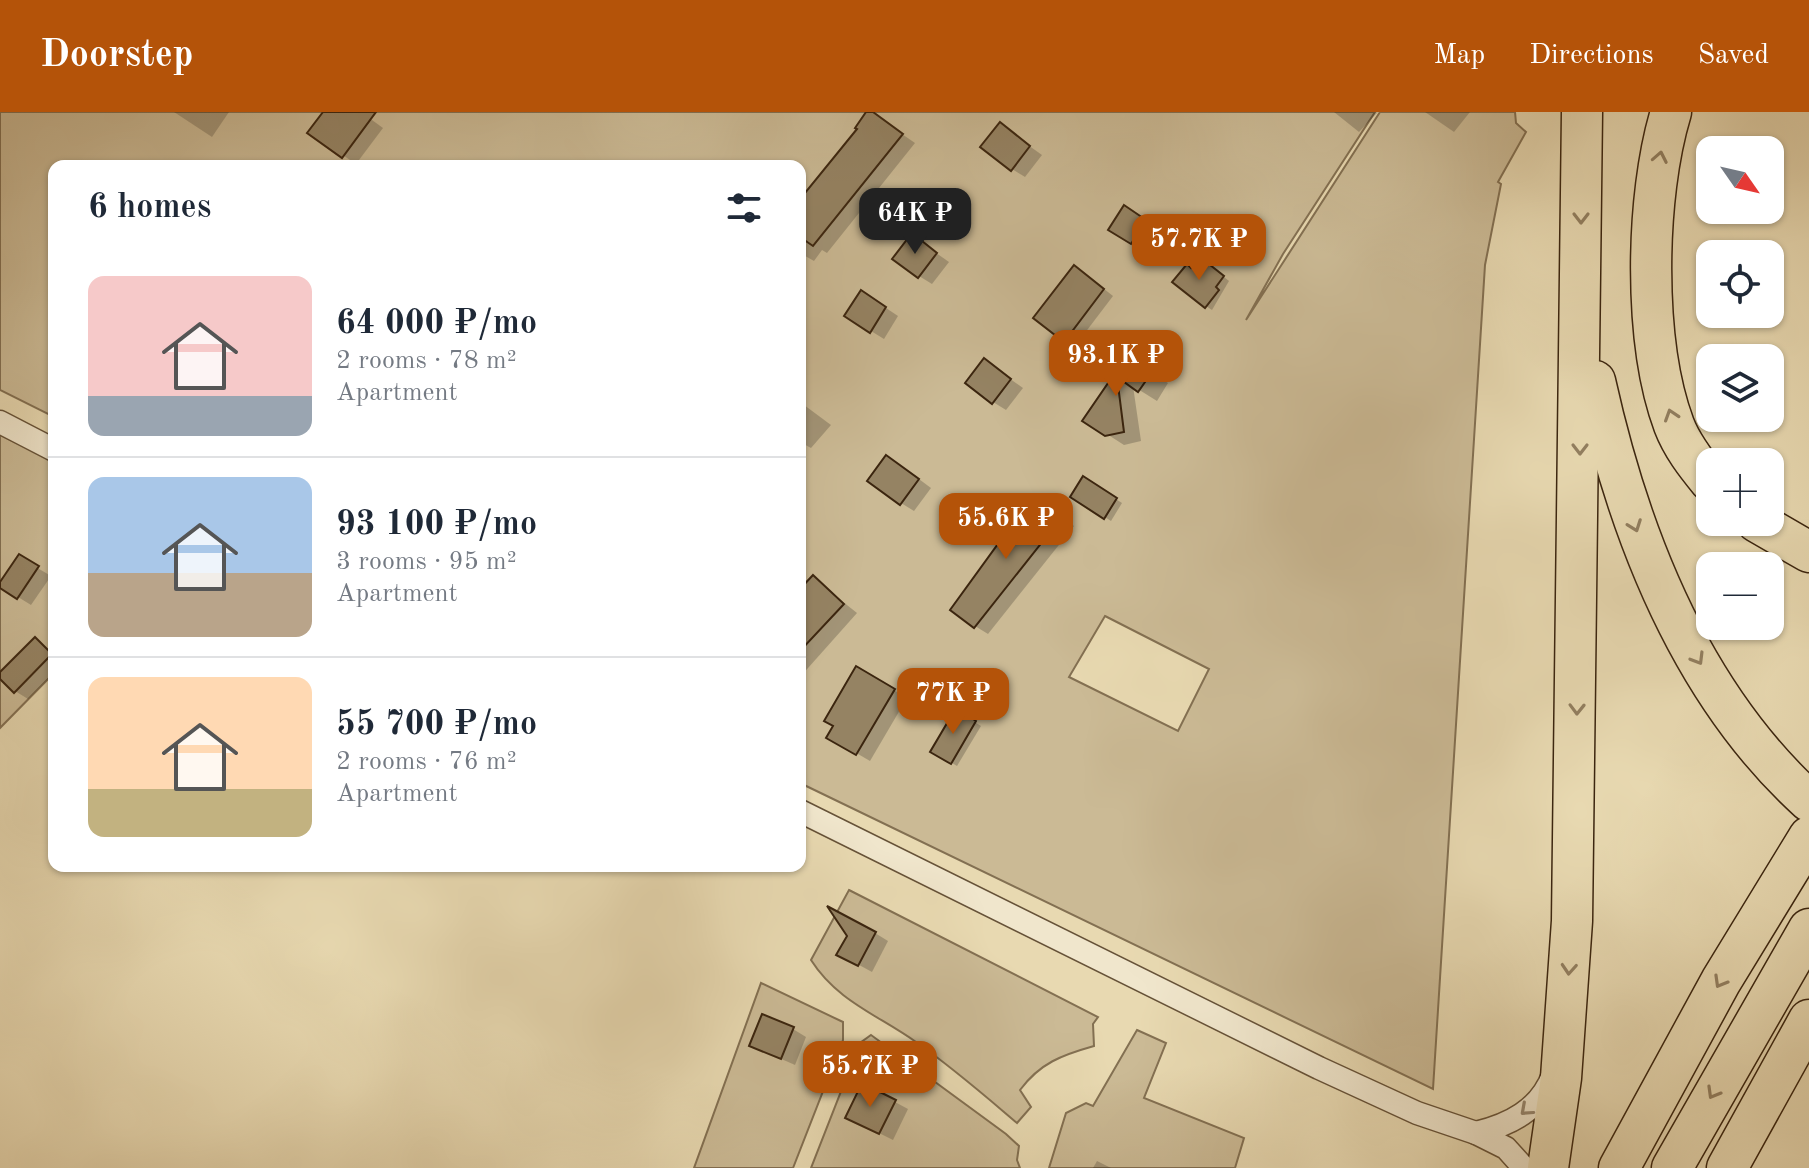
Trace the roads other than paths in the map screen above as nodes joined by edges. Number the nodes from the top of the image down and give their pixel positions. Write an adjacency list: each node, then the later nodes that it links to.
1 (1582, 112): 3 (highway, one-way to 3)
2 (1671, 112): 6 (highway, one-way to 2)
3 (1581, 315): 9 (highway, one-way to 9); 14 (highway, one-way to 14)
4 (0, 422): 5 (street)
5 (48, 447)
6 (1696, 460)
7 (1781, 536): 8 (highway)
8 (1809, 552)
9 (1809, 801)
10 (806, 814): 15 (street)
11 (1809, 837): 18 (highway, one-way to 18)
12 (1809, 929): 19 (highway, one-way to 19)
13 (1809, 1020): 20 (highway)
14 (1564, 1044): 15 (street, one-way to 15); 17 (highway)
15 (1476, 1133): 16 (street)
16 (1524, 1168)
17 (1548, 1168)
18 (1619, 1168)
19 (1672, 1168)
20 (1727, 1168)

